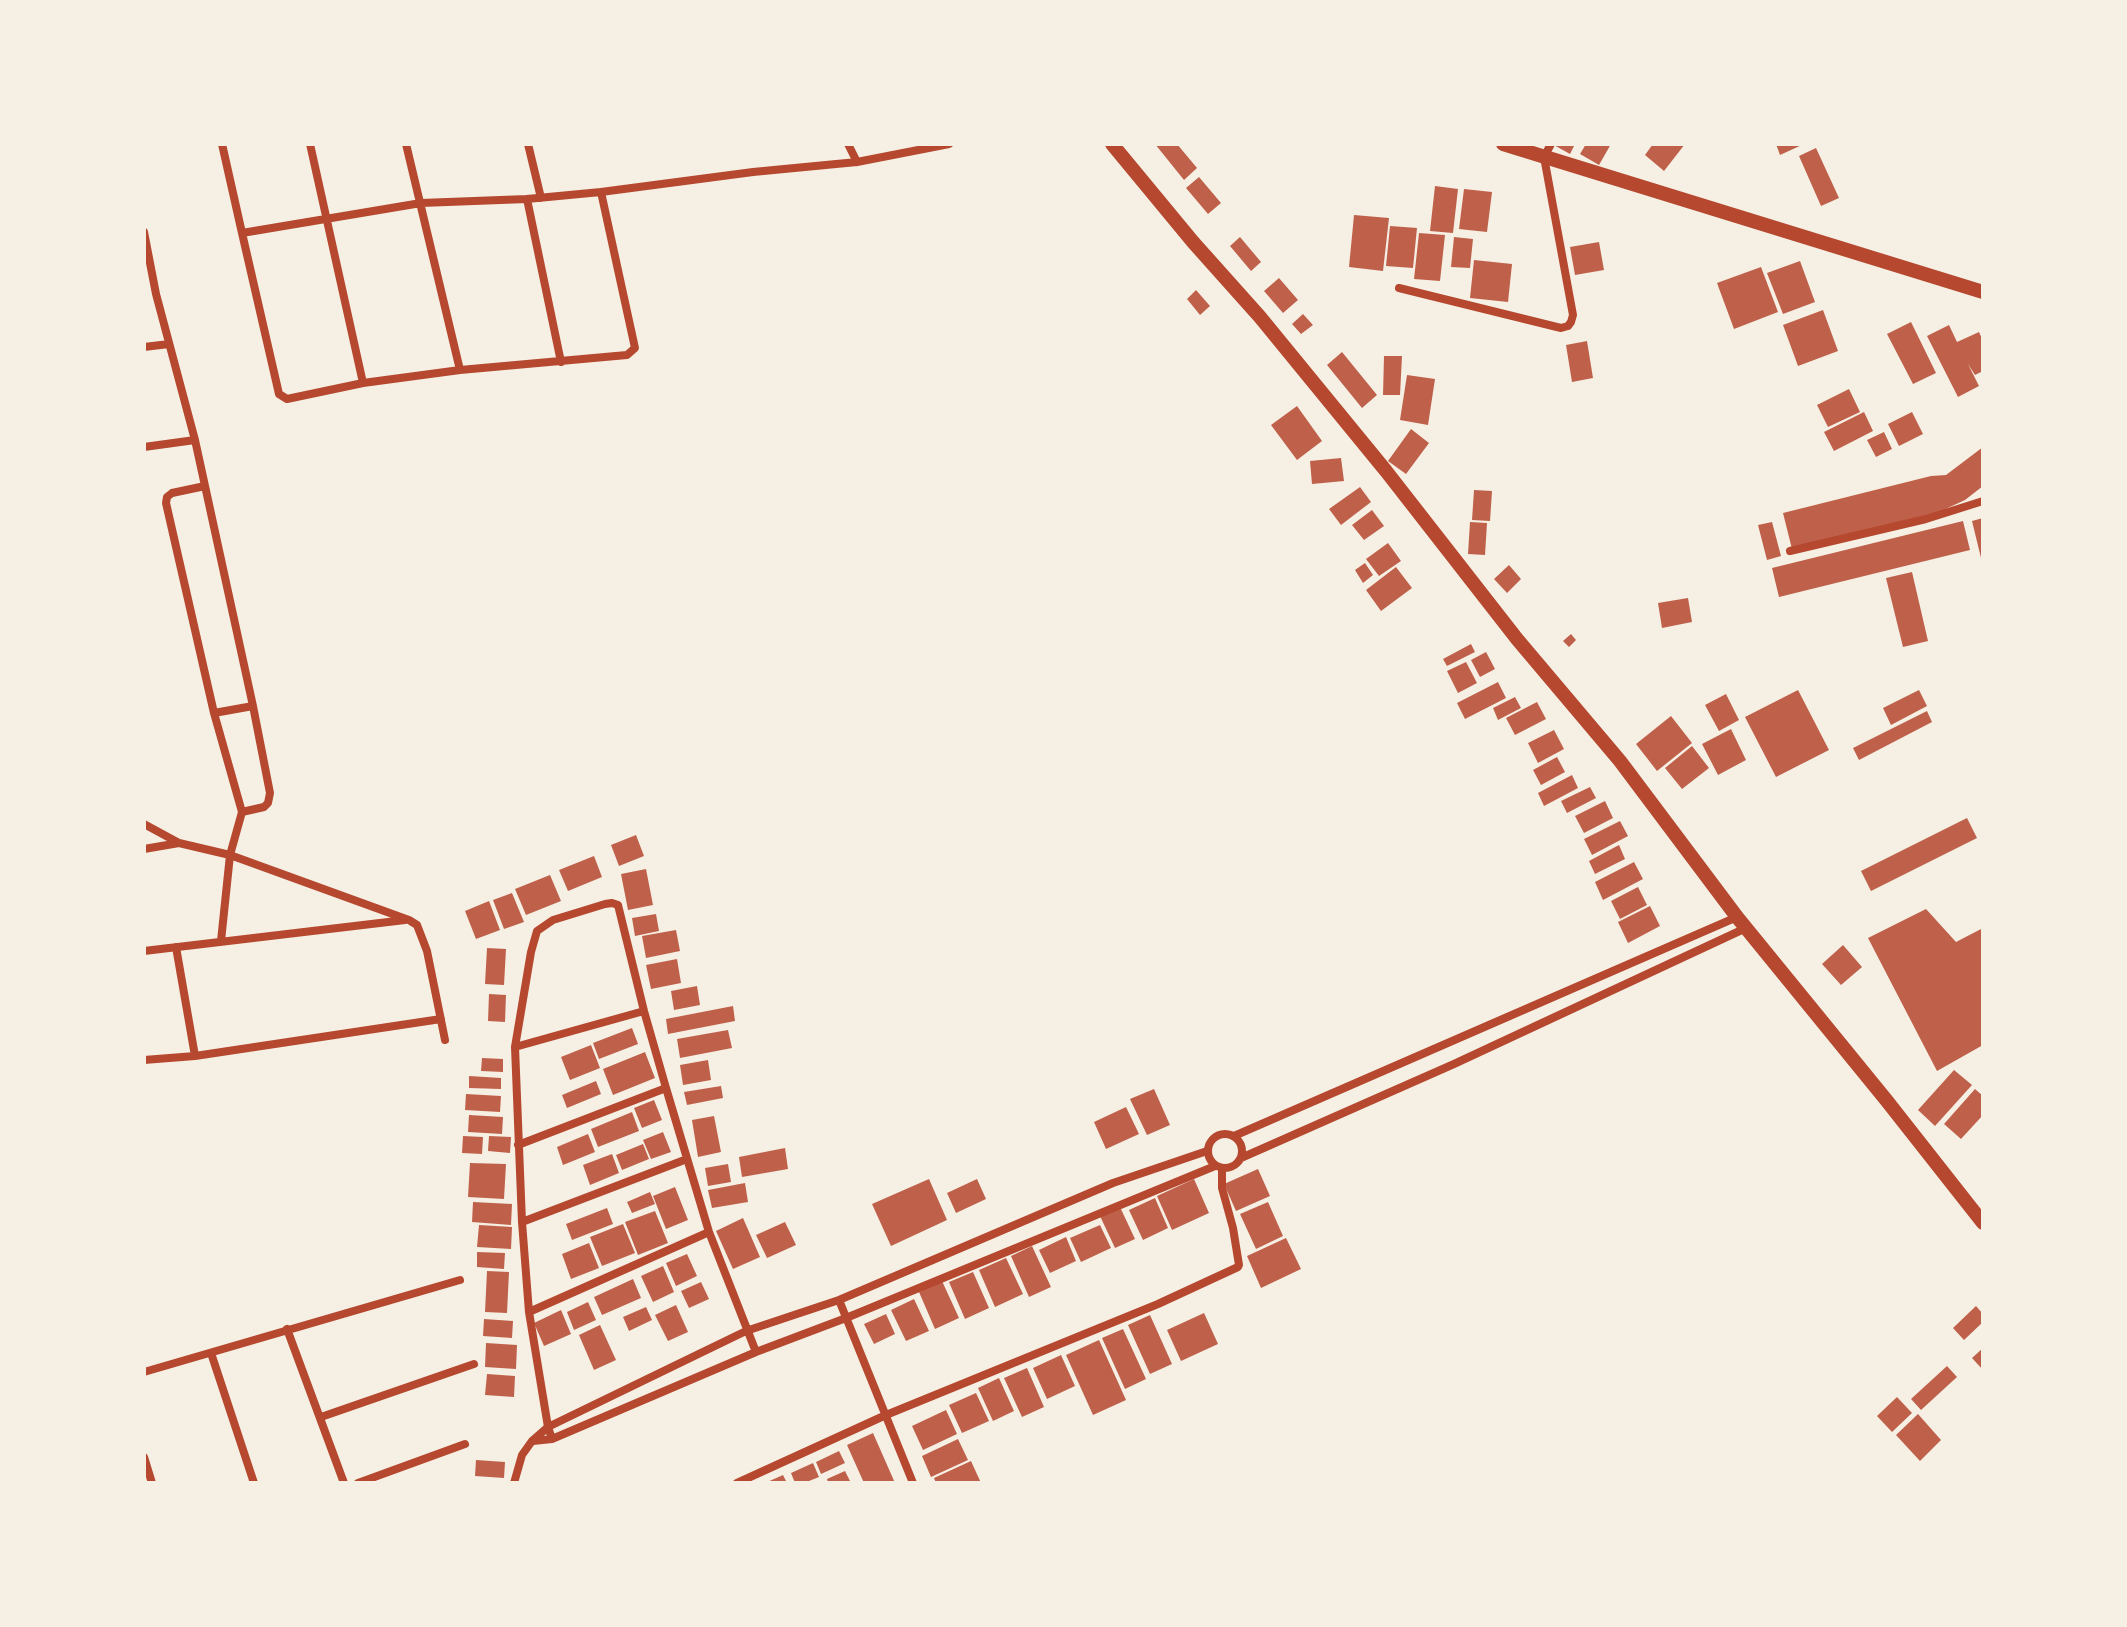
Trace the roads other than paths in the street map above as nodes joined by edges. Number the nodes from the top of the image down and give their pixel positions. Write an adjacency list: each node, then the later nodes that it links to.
1 (222, 144): 17 (street)
2 (310, 144): 15 (street)
3 (406, 144): 14 (street)
4 (528, 144): 12 (street)
5 (848, 144): 10 (street)
6 (949, 144): 10 (street)
7 (1112, 144): 38 (street)
8 (1503, 144): 9 (street)
9 (1547, 151): 18 (street); 19 (street)
10 (857, 162): 11 (street)
11 (601, 192): 12 (street); 22 (street)
12 (541, 198): 13 (street)
13 (527, 199): 14 (street); 22 (street)
14 (421, 203): 15 (street); 23 (street)
15 (326, 219): 17 (street); 24 (street)
16 (144, 232): 20 (street)
17 (242, 233): 24 (street)
18 (1399, 288)
19 (1983, 292)
20 (169, 344): 21 (street); 25 (street)
21 (144, 347)
22 (561, 362): 23 (street)
23 (460, 370): 24 (street)
24 (363, 383)
25 (195, 440): 26 (street); 27 (street)
26 (144, 447)
27 (205, 486): 30 (street); 31 (street)
28 (1983, 501): 29 (street)
29 (1790, 551)
30 (253, 706): 31 (street); 32 (street)
31 (214, 713): 32 (street)
32 (242, 812): 36 (street)
33 (144, 824): 34 (street)
34 (179, 843): 35 (street); 36 (street)
35 (144, 849)
36 (230, 855): 37 (street); 39 (street)
37 (409, 920): 39 (street); 43 (street)
38 (1742, 922): 45 (street); 49 (street); 58 (street)
39 (221, 941): 40 (street)
40 (176, 947): 41 (street); 47 (street)
41 (144, 951)
42 (644, 1011): 46 (street); 46 (street); 50 (street)
43 (441, 1019): 44 (street); 47 (street)
44 (445, 1040)
45 (1445, 1045): 49 (street); 51 (street)
46 (515, 1047): 52 (street)
47 (195, 1056): 48 (street)
48 (144, 1060)
49 (1454, 1064): 54 (street)
50 (666, 1088): 52 (street); 55 (street)
51 (1234, 1136): 53 (street); 54 (street)
52 (518, 1145): 57 (street)
53 (1207, 1151): 56 (street); 61 (street)
54 (1241, 1158): 56 (street)
55 (687, 1159): 57 (street); 59 (street)
56 (1219, 1168): 63 (street); 70 (street)
57 (522, 1222): 62 (street)
58 (1983, 1223)
59 (709, 1232): 62 (street); 65 (street)
60 (460, 1280): 64 (street)
61 (839, 1300): 63 (street); 65 (street)
62 (529, 1312): 72 (street)
63 (846, 1318): 66 (street); 70 (street)
64 (287, 1329): 67 (street); 71 (street)
65 (746, 1331): 66 (street); 72 (street)
66 (756, 1352): 73 (street)
67 (211, 1353): 69 (street); 78 (street)
68 (474, 1364): 71 (street)
69 (144, 1372)
70 (886, 1415): 82 (street); 83 (street)
71 (321, 1417): 79 (street)
72 (548, 1427): 73 (street); 74 (street)
73 (552, 1439): 74 (street)
74 (532, 1441): 81 (street)
75 (465, 1444): 80 (street)
76 (144, 1457): 77 (street)
77 (152, 1483)
78 (254, 1483)
79 (344, 1483)
80 (358, 1483)
81 (514, 1483)
82 (737, 1483)
83 (913, 1483)

